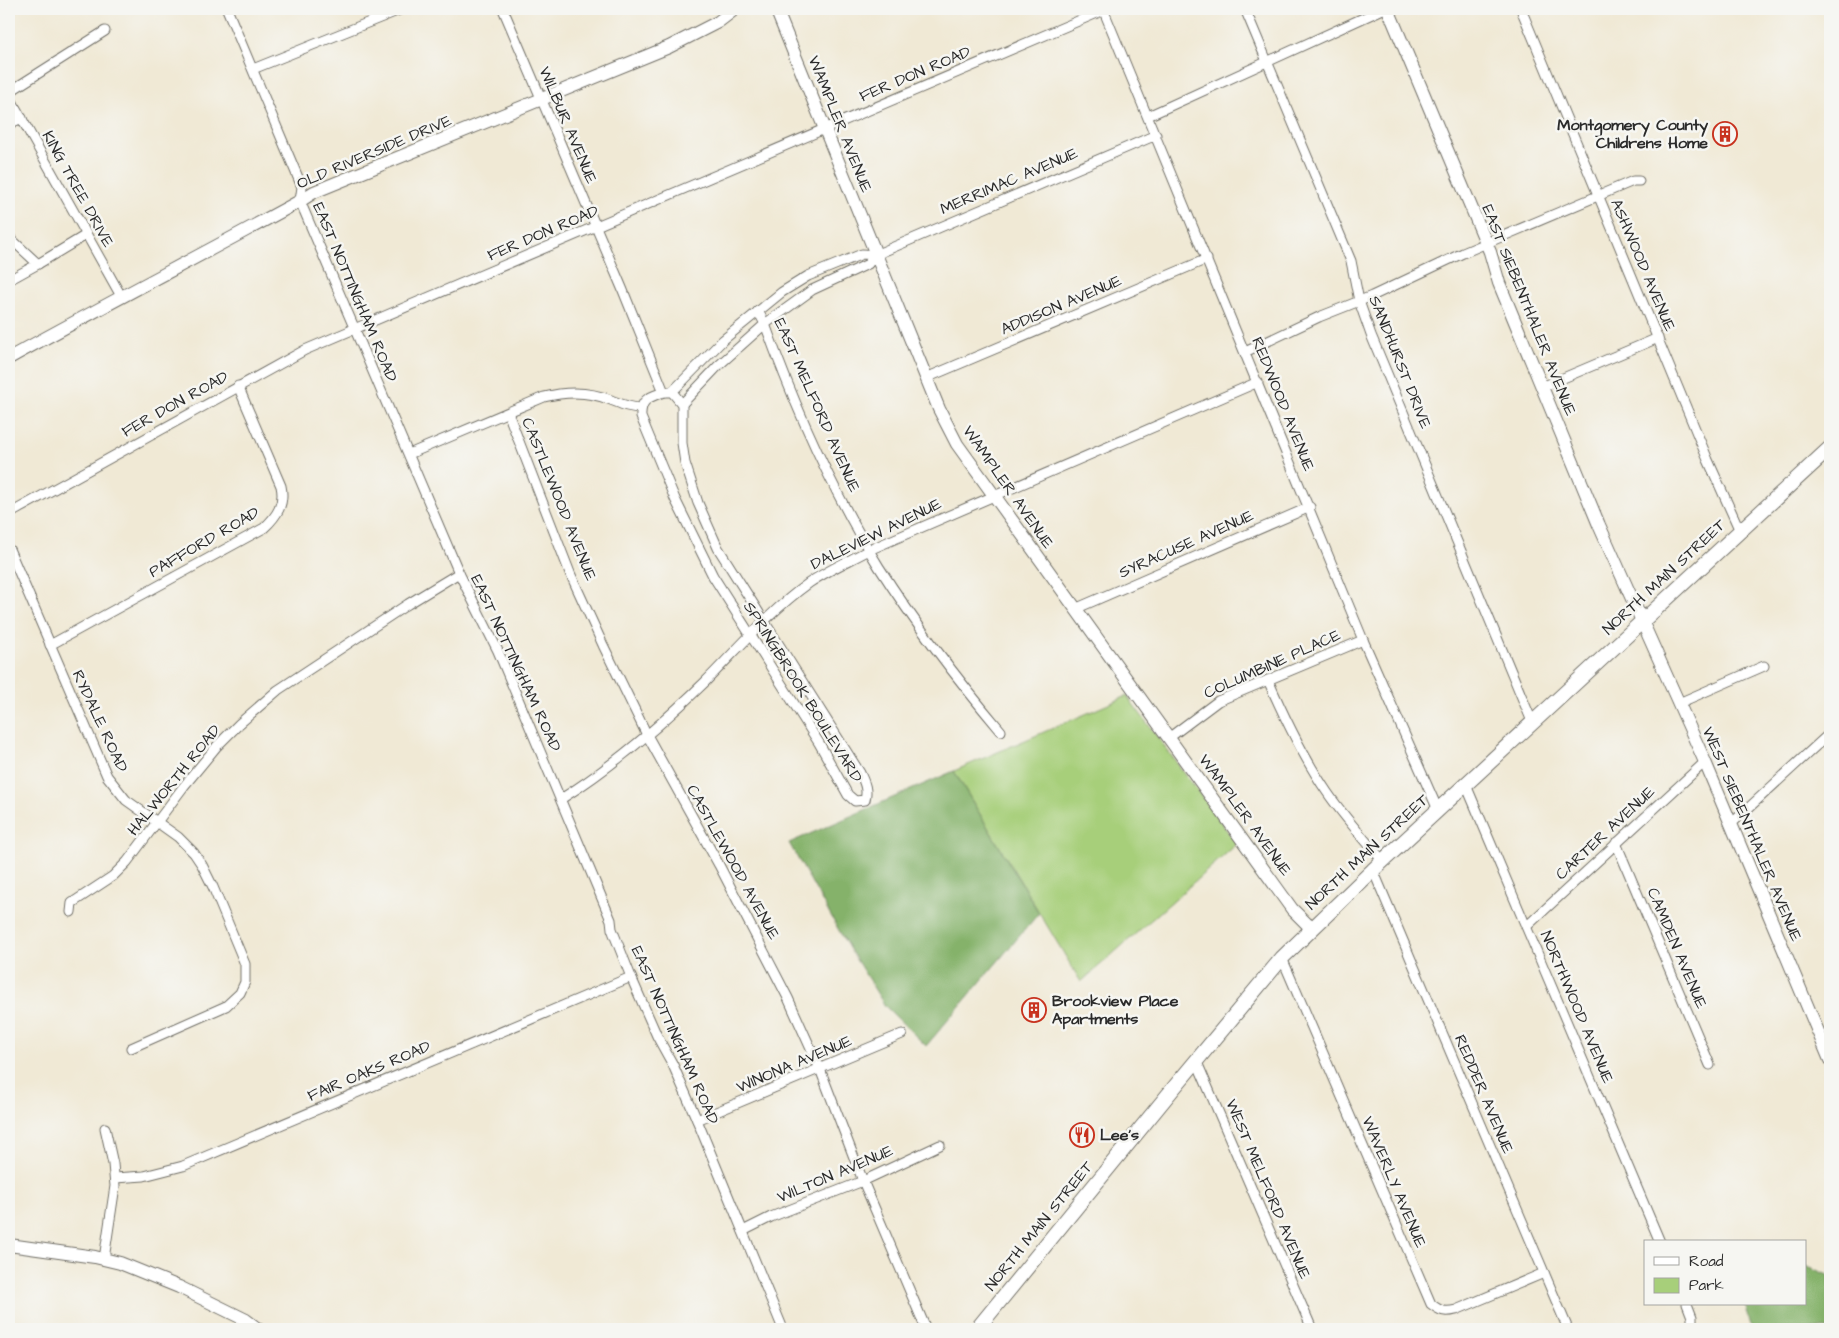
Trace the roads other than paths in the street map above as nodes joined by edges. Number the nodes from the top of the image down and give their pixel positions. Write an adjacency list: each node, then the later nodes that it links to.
1 (227, 9): 13 (street, EAST NOTTINGHAM ROAD)
2 (402, 9): 13 (street)
3 (503, 9): 16 (street, WILBUR AVENUE)
4 (776, 9): 20 (street, WAMPLER AVENUE)
5 (1103, 9): 17 (street, REDWOOD AVENUE); 20 (street, FER DON ROAD)
6 (1245, 9): 12 (street, SANDHURST DRIVE)
7 (1383, 9): 12 (street)
8 (1388, 9): 28 (street, EAST SIEBENTHALER AVENUE)
9 (1521, 9): 23 (street, ASHWOOD AVENUE)
10 (736, 10): 16 (street, OLD RIVERSIDE DRIVE)
11 (105, 31): 14 (street)
12 (1266, 62): 17 (street); 34 (street, SANDHURST DRIVE)
13 (253, 69): 24 (street, EAST NOTTINGHAM ROAD)
14 (9, 92)
15 (9, 96): 18 (street, KING TREE DRIVE)
16 (541, 99): 24 (street, OLD RIVERSIDE DRIVE); 25 (street, WILBUR AVENUE)
17 (1148, 116): 21 (street, REDWOOD AVENUE)
18 (22, 118): 19 (street); 26 (street, KING TREE DRIVE)
19 (9, 124)
20 (825, 129): 25 (street, FER DON ROAD); 29 (street, WAMPLER AVENUE)
21 (1156, 135): 29 (street, MERRIMAC AVENUE); 30 (street, REDWOOD AVENUE)
22 (1639, 181): 23 (street)
23 (1599, 197): 28 (street); 38 (street, ASHWOOD AVENUE)
24 (300, 201): 33 (street, OLD RIVERSIDE DRIVE); 37 (street, EAST NOTTINGHAM ROAD)
25 (596, 226): 37 (street, FER DON ROAD); 45 (street, WILBUR AVENUE)
26 (86, 235): 31 (street); 33 (street, KING TREE DRIVE)
27 (9, 237): 31 (street)
28 (1486, 244): 34 (street); 44 (street, EAST SIEBENTHALER AVENUE)
29 (875, 255): 35 (street, MERRIMAC AVENUE); 36 (street, MERRIMAC AVENUE); 41 (street, WAMPLER AVENUE)
30 (1207, 259): 39 (street, REDWOOD AVENUE); 41 (street, ADDISON AVENUE)
31 (38, 264): 32 (street)
32 (9, 280)
33 (120, 296): 40 (street, OLD RIVERSIDE DRIVE)
34 (1359, 301): 39 (street); 67 (street, SANDHURST DRIVE)
35 (758, 311): 36 (street, EAST MELFORD AVENUE); 45 (street, MERRIMAC AVENUE)
36 (765, 324): 46 (street, MERRIMAC AVENUE); 56 (street, EAST MELFORD AVENUE)
37 (354, 329): 43 (street, FER DON ROAD); 50 (street, EAST NOTTINGHAM ROAD)
38 (1658, 338): 44 (street); 54 (street, ASHWOOD AVENUE)
39 (1246, 352): 42 (street, REDWOOD AVENUE)
40 (9, 358)
41 (926, 378): 51 (street, WAMPLER AVENUE)
42 (1258, 382): 51 (street, DALEVIEW AVENUE); 52 (street, REDWOOD AVENUE)
43 (238, 386): 53 (street, FER DON ROAD); 63 (street, PAFFORD ROAD)
44 (1542, 387): 60 (street, EAST SIEBENTHALER AVENUE)
45 (668, 392): 46 (street); 47 (street)
46 (682, 404): 59 (street, SPRINGBROOK BOULEVARD)
47 (640, 408): 48 (street); 61 (street, SPRINGBROOK BOULEVARD)
48 (508, 413): 50 (street); 70 (street, CASTLEWOOD AVENUE)
49 (1830, 449): 54 (main road, NORTH MAIN STREET)
50 (409, 454): 57 (street, EAST NOTTINGHAM ROAD)
51 (994, 496): 56 (street, DALEVIEW AVENUE); 58 (street, WAMPLER AVENUE)
52 (1310, 507): 58 (street, SYRACUSE AVENUE); 62 (street, REDWOOD AVENUE)
53 (9, 514)
54 (1740, 531): 60 (main road, NORTH MAIN STREET)
55 (9, 549): 63 (street, RYDALE ROAD)
56 (869, 550): 59 (street, DALEVIEW AVENUE); 68 (street, EAST MELFORD AVENUE)
57 (459, 573): 74 (street, EAST NOTTINGHAM ROAD); 76 (street, HALWORTH ROAD)
58 (1075, 609): 71 (street, WAMPLER AVENUE)
59 (764, 622): 61 (street, DALEVIEW AVENUE); 61 (street, SPRINGBROOK BOULEVARD)
60 (1642, 622): 66 (street, WEST SIEBENTHALER AVENUE); 67 (main road, NORTH MAIN STREET)
61 (750, 636): 70 (street, DALEVIEW AVENUE)
62 (1364, 640): 65 (street, COLUMBINE PLACE); 75 (street, REDWOOD AVENUE)
63 (50, 645): 76 (street, RYDALE ROAD)
64 (1764, 666): 66 (street)
65 (1268, 680): 71 (street, COLUMBINE PLACE); 79 (street, REDDER AVENUE)
66 (1679, 702): 72 (street, WEST SIEBENTHALER AVENUE)
67 (1533, 724): 73 (main road, NORTH MAIN STREET)
68 (1001, 731)
69 (1830, 733): 77 (street)
70 (646, 735): 74 (street, DALEVIEW AVENUE); 90 (street, CASTLEWOOD AVENUE)
71 (1170, 737): 82 (street, WAMPLER AVENUE)
72 (1705, 762): 77 (street, WEST SIEBENTHALER AVENUE); 78 (street, CARTER AVENUE)
73 (1466, 785): 75 (main road, NORTH MAIN STREET); 81 (street, NORTHWOOD AVENUE)
74 (561, 799): 84 (street, EAST NOTTINGHAM ROAD)
75 (1438, 810): 79 (main road, NORTH MAIN STREET)
76 (157, 822): 80 (street, HALWORTH ROAD); 86 (street, RYDALE ROAD)
77 (1731, 824): 88 (street, WEST SIEBENTHALER AVENUE)
78 (1616, 843): 81 (street, CARTER AVENUE); 89 (street, CAMDEN AVENUE)
79 (1378, 866): 82 (main road, NORTH MAIN STREET); 100 (street, REDDER AVENUE)
80 (71, 912)
81 (1526, 926): 97 (street, NORTHWOOD AVENUE)
82 (1311, 928): 83 (main road, NORTH MAIN STREET)
83 (1282, 958): 87 (main road, NORTH MAIN STREET); 100 (street, WAVERLY AVENUE)
84 (631, 977): 91 (street, EAST NOTTINGHAM ROAD); 94 (street, FAIR OAKS ROAD)
85 (902, 1034): 90 (street, WINONA AVENUE)
86 (131, 1048)
87 (1196, 1060): 106 (main road, NORTH MAIN STREET); 107 (street, WEST MELFORD AVENUE)
88 (1830, 1060)
89 (1710, 1064)
90 (820, 1069): 91 (street, WINONA AVENUE); 95 (street, CASTLEWOOD AVENUE)
91 (697, 1120): 96 (street, EAST NOTTINGHAM ROAD)
92 (105, 1128): 94 (street)
93 (940, 1145): 95 (street, WILTON AVENUE)
94 (115, 1178): 99 (street)
95 (863, 1181): 96 (street, WILTON AVENUE); 105 (street, CASTLEWOOD AVENUE)
96 (743, 1231): 104 (street, EAST NOTTINGHAM ROAD)
97 (1659, 1240)
98 (9, 1245): 99 (street)
99 (104, 1259): 103 (street)
100 (1544, 1273): 108 (street, REDDER AVENUE)
101 (1688, 1306): 102 (street)
102 (1692, 1327)
103 (258, 1329)
104 (783, 1329)
105 (926, 1329)
106 (978, 1329)
107 (1312, 1329)
108 (1568, 1329)

